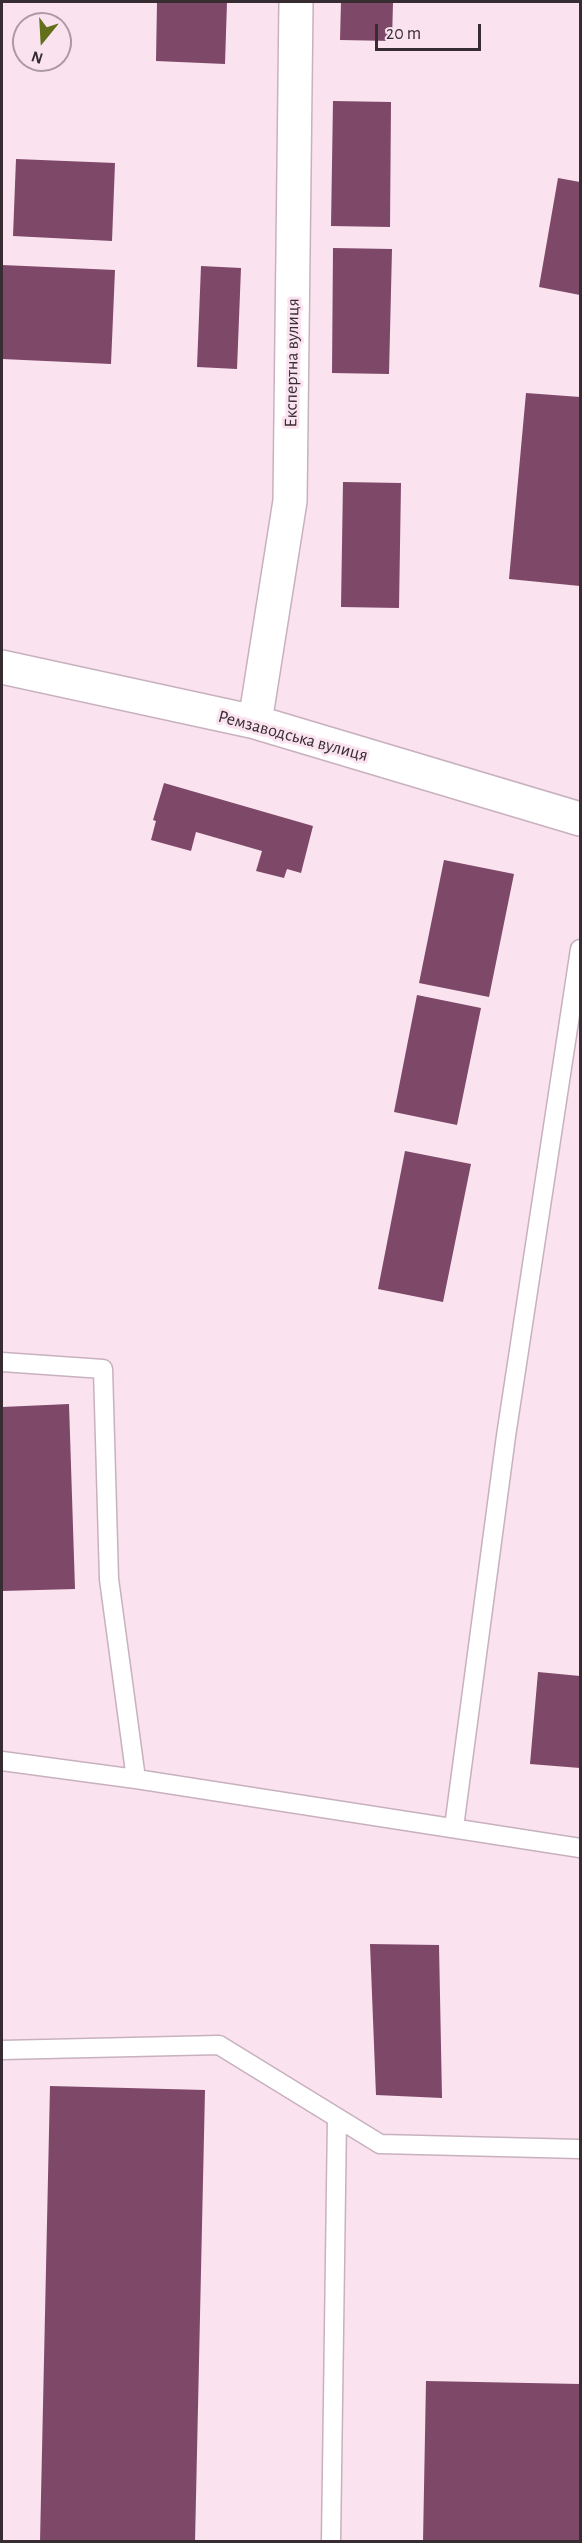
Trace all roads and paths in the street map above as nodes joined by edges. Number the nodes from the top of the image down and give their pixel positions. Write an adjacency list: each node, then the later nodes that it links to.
1 (296, 2): 3 (street, Експертна вулиця)
2 (2, 668): 3 (street, Ремзаводська вулиця)
3 (255, 722): 4 (street, Ремзаводська вулиця)
4 (580, 812)
5 (580, 949): 6 (lane)
6 (575, 1021): 10 (lane)
7 (2, 1362): 9 (lane)
8 (2, 1761): 9 (lane)
9 (136, 1779): 10 (lane)
10 (454, 1827): 11 (lane)
11 (580, 1848)
12 (2, 2050): 13 (lane)
13 (338, 2118): 14 (lane); 15 (lane)
14 (580, 2149)
15 (330, 2541)

